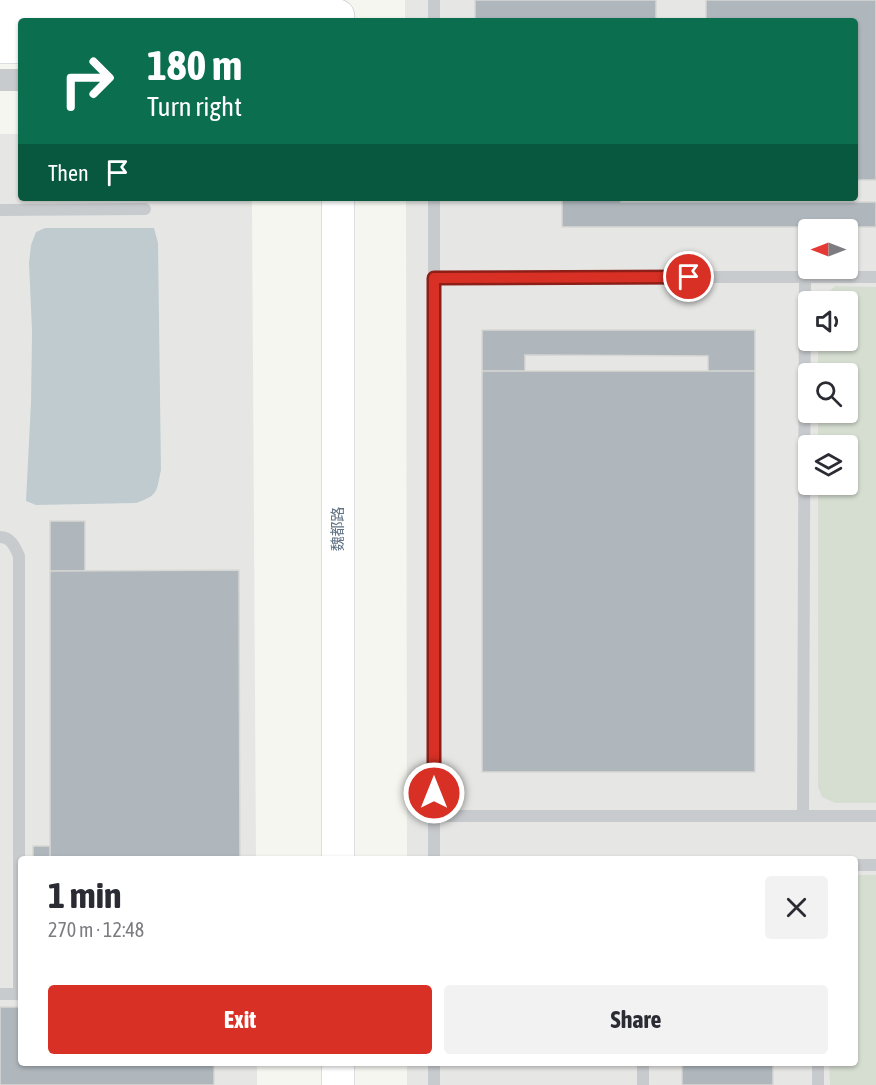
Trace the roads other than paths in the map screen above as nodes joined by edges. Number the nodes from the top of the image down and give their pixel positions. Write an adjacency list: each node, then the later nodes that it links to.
1 (434, 0): 5 (lane)
2 (265, 8): 3 (main road); 4 (main road)
3 (327, 12)
4 (0, 16)
5 (434, 18)
6 (0, 47): 7 (main road)
7 (18, 47)
8 (0, 80): 9 (street)
9 (18, 80)
10 (317, 201): 25 (main road, 魏都路)
11 (338, 201): 26 (main road, 魏都路)
12 (434, 201): 18 (lane)
13 (145, 209): 14 (lane)
14 (0, 210)
15 (798, 277): 18 (lane)
16 (858, 277): 17 (lane)
17 (876, 277)
18 (434, 278): 21 (lane)
19 (805, 279): 22 (lane)
20 (0, 537): 24 (lane)
21 (434, 816): 22 (lane); 27 (lane)
22 (803, 816): 23 (lane)
23 (876, 816)
24 (20, 856)
25 (317, 856)
26 (338, 856)
27 (434, 856)
28 (858, 865): 29 (lane)
29 (876, 865)
30 (0, 994): 31 (lane)
31 (18, 994)
32 (317, 1066): 37 (main road)
33 (338, 1066): 38 (main road)
34 (434, 1066): 39 (lane)
35 (643, 1066): 40 (lane)
36 (818, 1066): 41 (lane)
37 (317, 1085)
38 (338, 1085)
39 (434, 1085)
40 (643, 1085)
41 (818, 1085)

